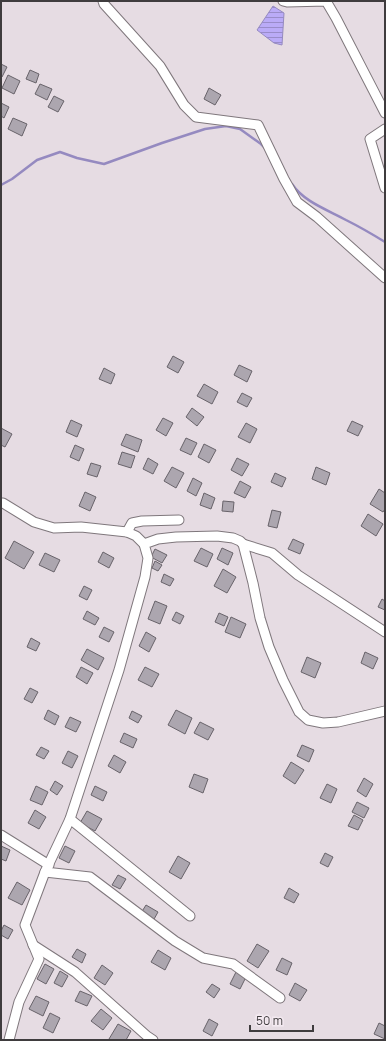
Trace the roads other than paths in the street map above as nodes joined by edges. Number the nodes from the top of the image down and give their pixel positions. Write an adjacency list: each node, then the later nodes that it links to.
1 (103, 1): 7 (street)
2 (283, 1): 3 (street)
3 (326, 1): 4 (street)
4 (385, 113)
5 (385, 129): 6 (street)
6 (385, 188)
7 (385, 278)
8 (2, 500): 10 (street)
9 (179, 520): 10 (street)
10 (127, 532): 11 (street)
11 (144, 544): 12 (street); 15 (street)
12 (242, 544): 13 (street); 14 (street)
13 (385, 632)
14 (385, 711)
15 (70, 819): 17 (street); 18 (street)
16 (1, 835): 17 (street)
17 (47, 869): 19 (street); 20 (street)
18 (190, 916)
19 (33, 945): 21 (street); 22 (street)
20 (280, 998)
21 (9, 1040)
22 (153, 1040)

